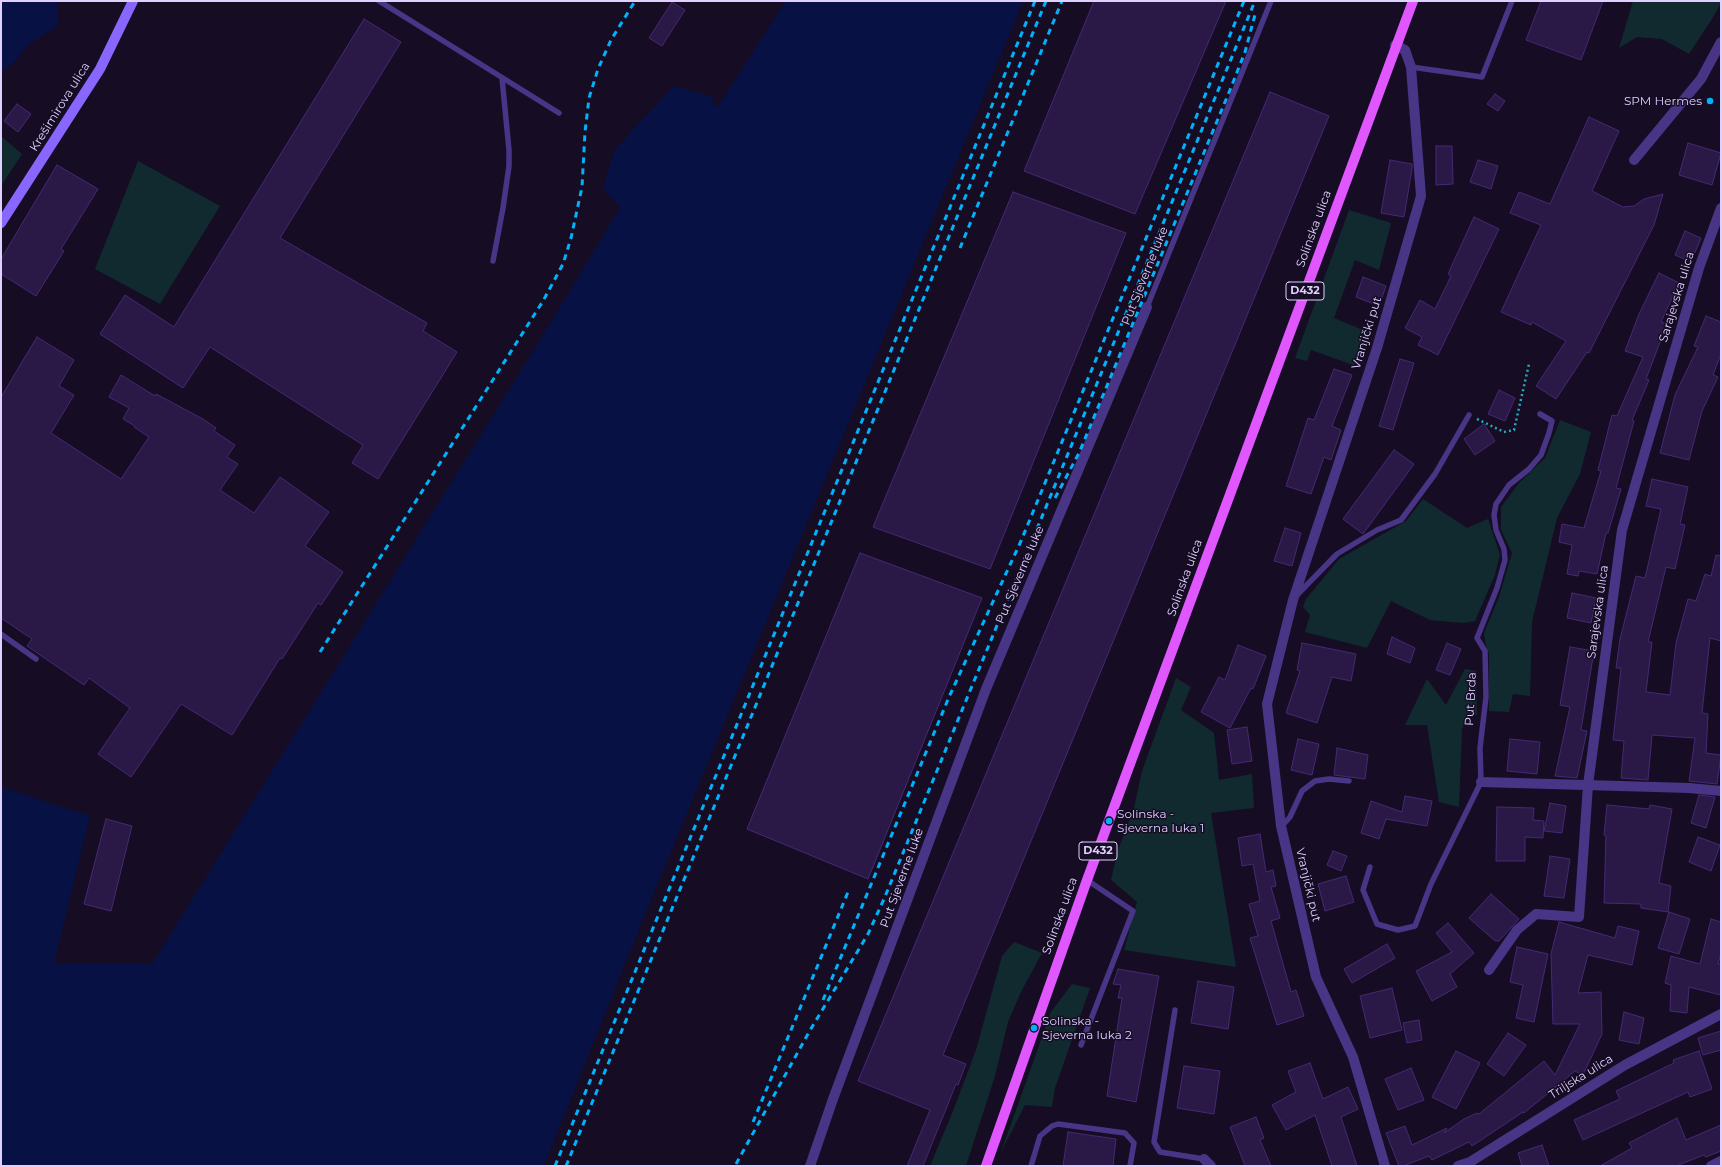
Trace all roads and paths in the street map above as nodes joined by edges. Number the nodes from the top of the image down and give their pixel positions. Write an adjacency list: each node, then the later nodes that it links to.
1 (133, 1): 13 (main road, Krešimirova ulica)
2 (379, 1): 9 (lane)
3 (1271, 1): 15 (lane, Put Sjeverne luke)
4 (1413, 1): 7 (main road, Solinska ulica / D432)
5 (1512, 1): 8 (lane)
6 (1721, 42): 11 (street)
7 (1395, 45): 8 (street, Vranjički put); 28 (main road, Solinska ulica / D432)
8 (1411, 67): 19 (street, Vranjički put)
9 (502, 78): 10 (lane); 14 (lane)
10 (559, 113)
11 (1634, 160)
12 (1721, 208): 24 (street, Sarajevska ulica)
13 (1, 223)
14 (492, 261)
15 (1147, 307): 35 (street, Put Sjeverne luke)
16 (1529, 364): 18 (path)
17 (1540, 414): 23 (lane, Put Brda)
18 (1469, 415): 19 (lane)
19 (1292, 600): 26 (street, Vranjički put)
20 (1, 634): 21 (lane)
21 (36, 659)
22 (1349, 781): 26 (lane)
23 (1481, 782): 24 (street); 27 (lane)
24 (1588, 785): 25 (street); 29 (street, Sarajevska ulica)
25 (1721, 792)
26 (1282, 826): 39 (street, Vranjički put)
27 (1370, 867)
28 (1087, 880): 32 (lane); 36 (main road, Solinska ulica / D432)
29 (1489, 970)
30 (1175, 1010): 34 (lane)
31 (1721, 1014): 40 (street, Triljska ulica)
32 (1081, 1045)
33 (1721, 1161): 41 (street)
34 (1207, 1163)
35 (810, 1166)
36 (986, 1166)
37 (1031, 1166): 38 (lane)
38 (1130, 1166)
39 (1385, 1166)
40 (1458, 1166)
41 (1711, 1166)

